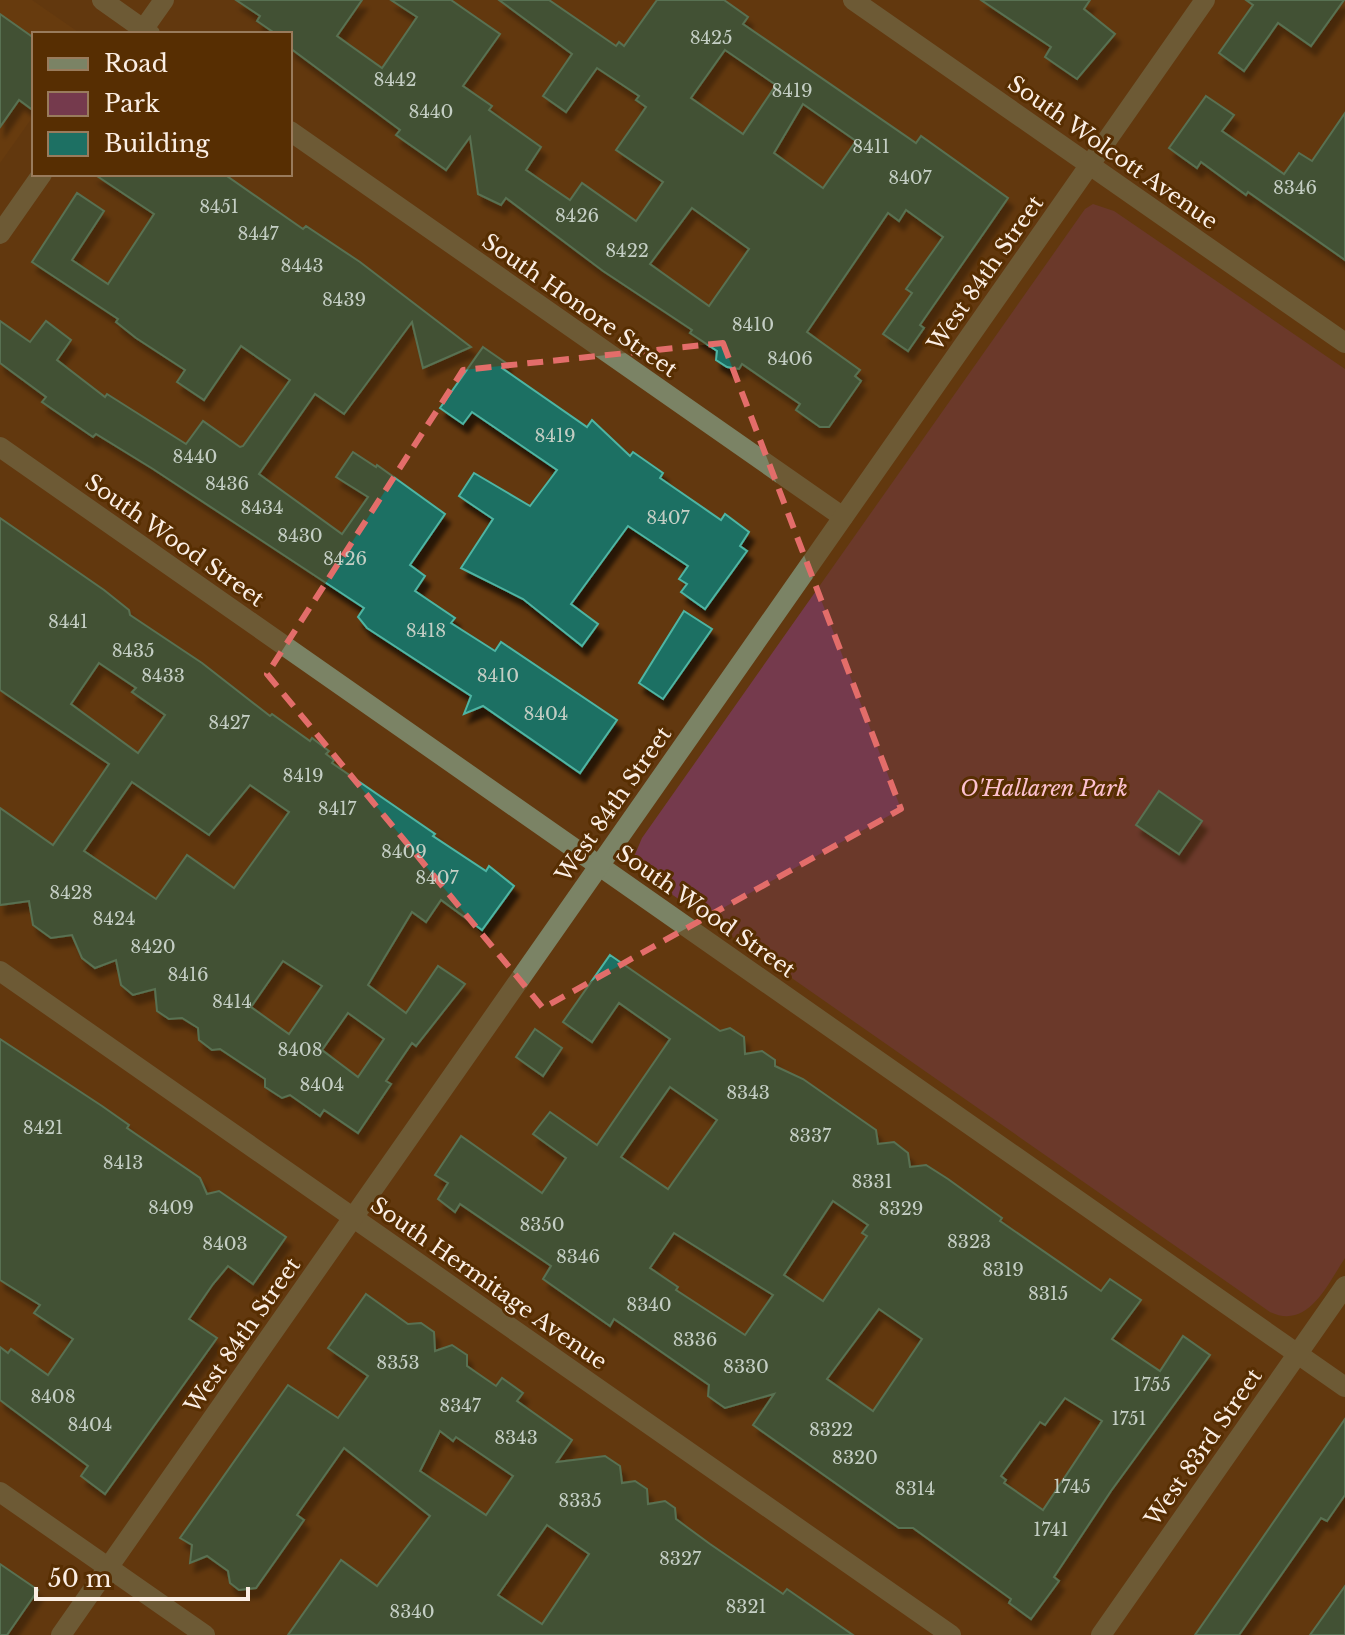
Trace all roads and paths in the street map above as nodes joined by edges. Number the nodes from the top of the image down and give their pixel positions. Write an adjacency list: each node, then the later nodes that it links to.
1 (102, 0): 5 (street)
2 (164, 0): 5 (street)
3 (853, 0): 7 (street, South Wolcott Avenue)
4 (1205, 0): 7 (street, West 84th Street)
5 (145, 32)
6 (292, 132): 12 (street, South Honore Street)
7 (1089, 165): 10 (street, South Wolcott Avenue); 12 (street, West 84th Street)
8 (41, 176): 9 (street)
9 (0, 234)
10 (1345, 343)
11 (0, 447): 13 (street, South Wood Street)
12 (843, 517): 13 (street, West 84th Street)
13 (599, 866): 15 (street, West 84th Street); 17 (street, South Wood Street)
14 (0, 971): 15 (street, South Hermitage Avenue)
15 (353, 1217): 20 (street, West 84th Street); 23 (street, South Hermitage Avenue)
16 (1345, 1286): 17 (street, West 83rd Street)
17 (1298, 1354): 18 (street, South Wood Street); 24 (street, West 83rd Street)
18 (1345, 1387)
19 (0, 1492): 20 (street)
20 (108, 1567): 21 (street, West 84th Street); 22 (street)
21 (61, 1635)
22 (205, 1635)
23 (951, 1635)
24 (1101, 1635)

